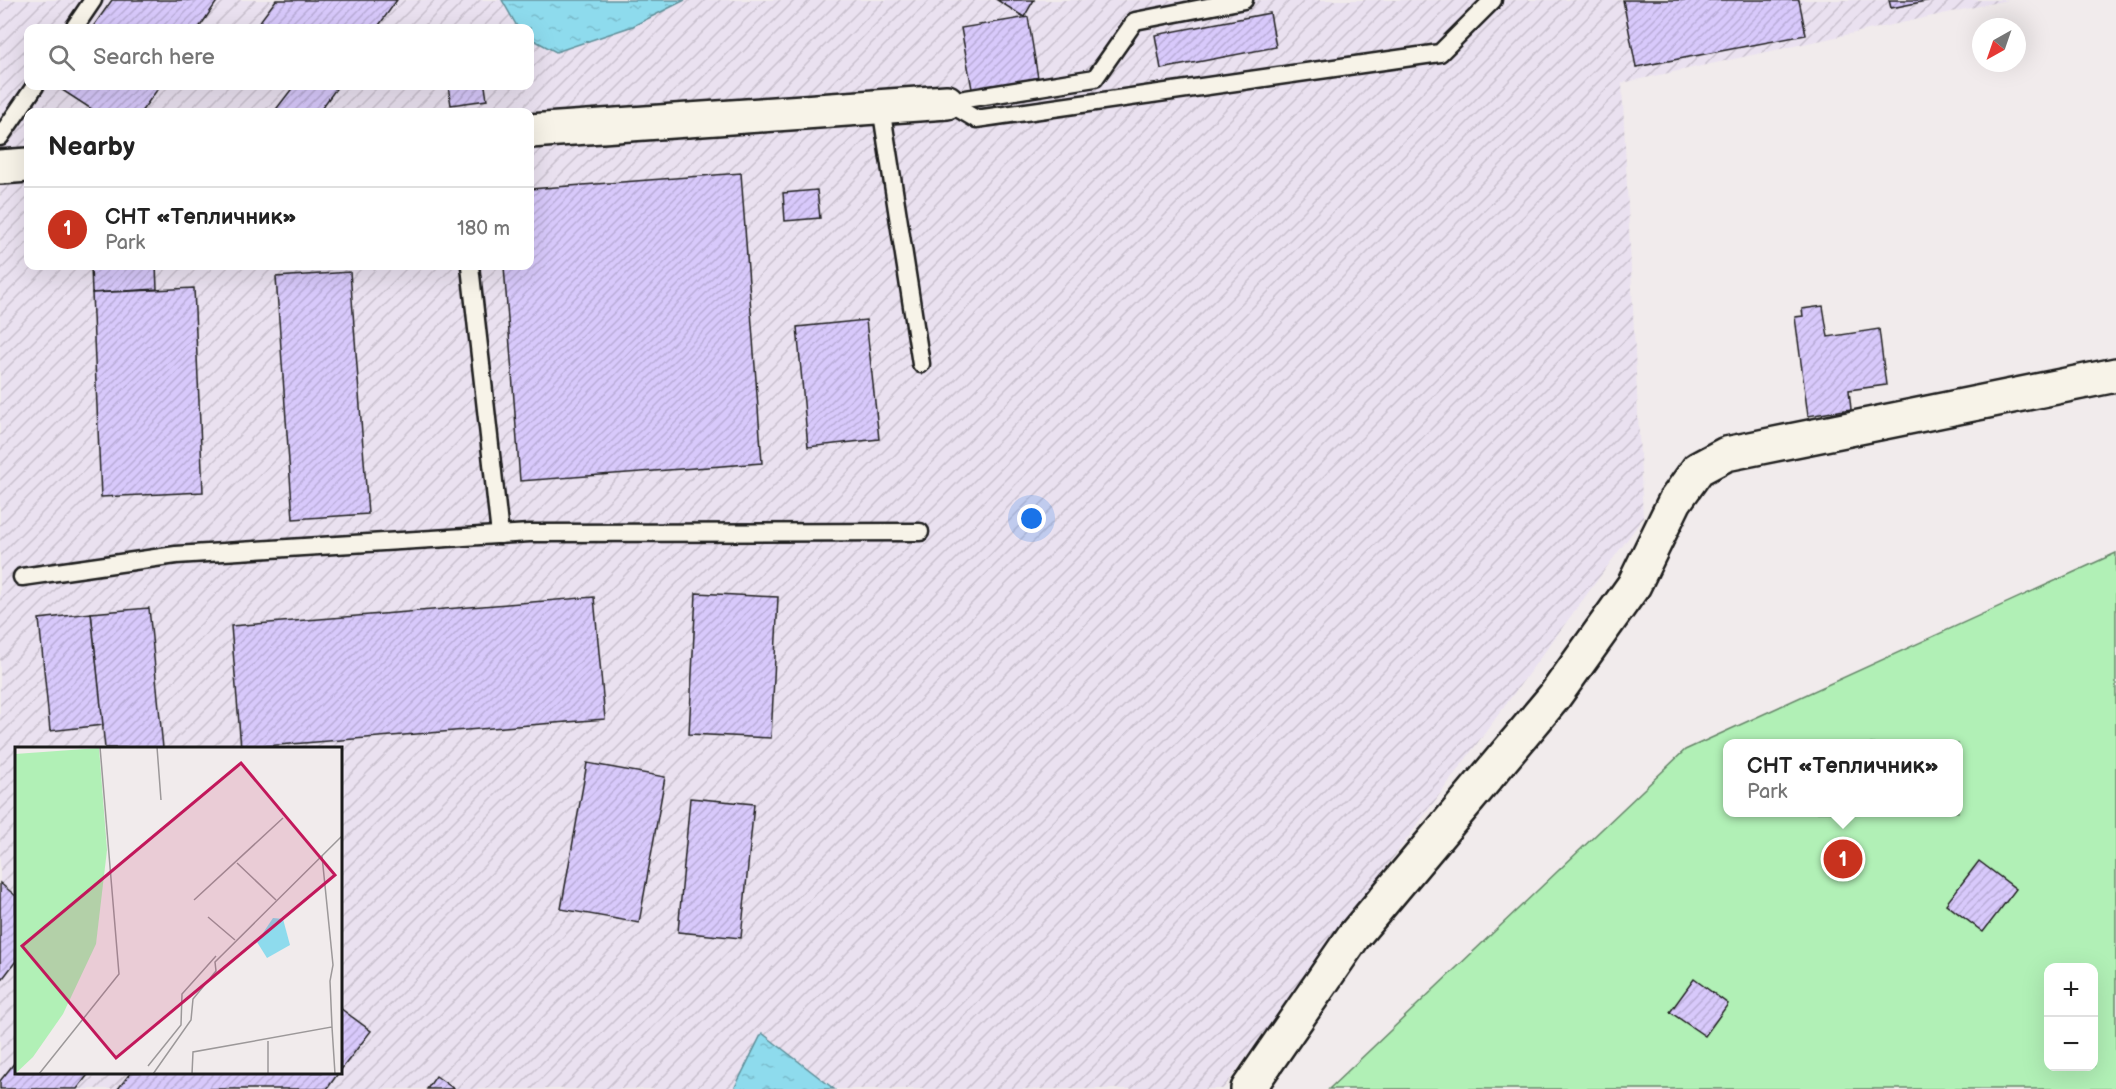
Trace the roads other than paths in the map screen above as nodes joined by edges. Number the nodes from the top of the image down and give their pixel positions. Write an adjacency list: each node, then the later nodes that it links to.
1 (93, 0): 4 (lane)
2 (1244, 0): 6 (lane)
3 (1493, 0): 6 (lane)
4 (77, 24)
5 (32, 90): 9 (lane)
6 (947, 102): 7 (street)
7 (881, 107): 8 (street); 13 (lane)
8 (534, 131)
9 (0, 137)
10 (24, 165): 11 (street)
11 (0, 167)
12 (470, 270): 16 (lane)
13 (921, 364)
14 (2116, 375): 18 (street)
15 (920, 532): 16 (lane)
16 (500, 535): 17 (lane)
17 (22, 577)
18 (1248, 1089)

